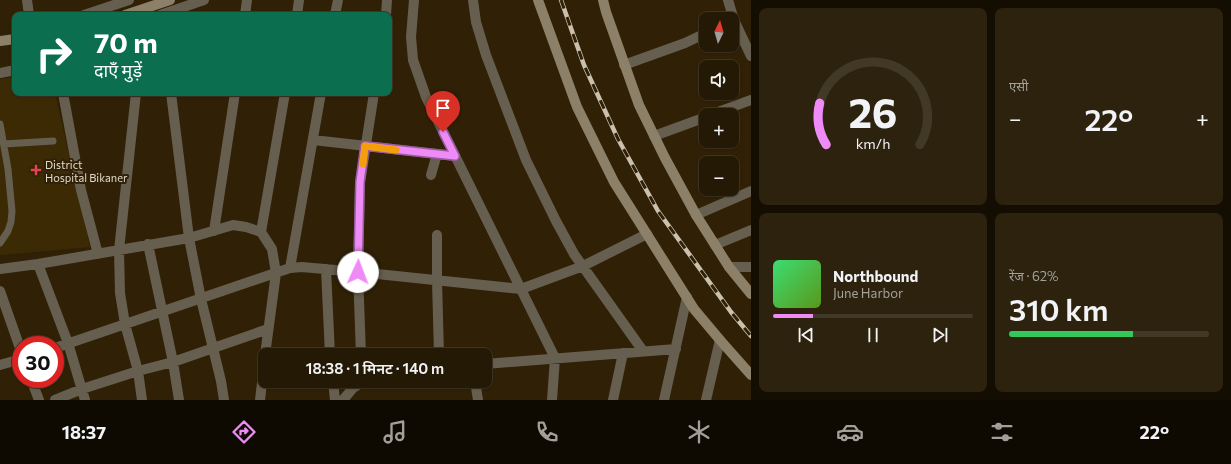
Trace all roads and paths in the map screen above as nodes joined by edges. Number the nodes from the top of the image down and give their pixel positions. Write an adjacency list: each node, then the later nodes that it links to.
1 (27, 0): 15 (street)
2 (129, 0): 14 (street)
3 (170, 0): 17 (street)
4 (204, 0): 18 (street)
5 (247, 0): 19 (street)
6 (299, 0): 20 (street)
7 (338, 0): 21 (street)
8 (387, 0): 22 (street)
9 (414, 0): 49 (street)
10 (473, 0): 65 (street)
11 (538, 0): 56 (street)
12 (603, 0): 29 (street)
13 (728, 0): 23 (street)
14 (106, 4): 16 (street)
15 (29, 12)
16 (90, 12)
17 (134, 12)
18 (170, 12)
19 (245, 12)
20 (297, 12)
21 (336, 12)
22 (386, 12)
23 (731, 12)
24 (739, 33): 28 (street)
25 (699, 36): 29 (street)
26 (12, 40): 27 (street)
27 (0, 41)
28 (751, 56)
29 (624, 65): 43 (street)
30 (12, 71): 31 (street)
31 (0, 74)
32 (64, 96): 63 (street)
33 (136, 96): 62 (street)
34 (171, 96): 58 (street)
35 (235, 96): 54 (street)
36 (284, 96): 55 (street)
37 (320, 96): 44 (street)
38 (373, 96): 47 (street)
39 (751, 100): 40 (street)
40 (729, 108)
41 (699, 120): 43 (street)
42 (0, 124): 46 (lane)
43 (654, 136): 52 (street)
44 (313, 140): 47 (street); 68 (street)
45 (53, 141): 46 (lane)
46 (4, 144): 59 (lane)
47 (365, 146): 48 (street); 72 (street)
48 (437, 154): 49 (street); 50 (street)
49 (455, 156): 74 (street)
50 (431, 175)
51 (751, 191): 52 (street)
52 (696, 216): 61 (street)
53 (751, 230): 61 (street)
54 (214, 231): 55 (street); 58 (street)
55 (261, 232): 71 (street)
56 (647, 234): 65 (street); 78 (street)
57 (438, 235): 73 (street)
58 (189, 238): 60 (street); 77 (street)
59 (0, 242)
60 (148, 244): 62 (street); 79 (street)
61 (715, 245): 66 (street)
62 (119, 250): 63 (street); 80 (street)
63 (98, 254): 64 (street)
64 (38, 264): 69 (street); 84 (street)
65 (582, 266): 74 (street); 92 (street)
66 (729, 267): 67 (street); 76 (street)
67 (751, 267)
68 (290, 268): 70 (street); 71 (street)
69 (0, 269)
70 (326, 269): 72 (street); 87 (street)
71 (276, 272): 77 (street); 81 (street)
72 (358, 272): 73 (street); 88 (street)
73 (437, 280): 74 (street); 89 (street)
74 (521, 289): 94 (street)
75 (0, 291): 82 (street)
76 (751, 294)
77 (201, 298): 79 (street); 91 (street)
78 (687, 298): 83 (street); 90 (street)
79 (162, 312): 80 (street); 96 (street)
80 (125, 324): 84 (street); 99 (street)
81 (268, 329): 86 (street); 91 (street)
82 (16, 336)
83 (720, 340): 100 (street); 121 (street)
84 (68, 344): 85 (street); 106 (street)
85 (64, 345)
86 (266, 348)
87 (330, 348)
88 (361, 348)
89 (439, 348)
90 (676, 348): 92 (street); 120 (street)
91 (213, 349): 96 (street); 112 (street)
92 (643, 351): 93 (street)
93 (623, 353): 94 (street); 119 (street)
94 (555, 358): 97 (street); 118 (street)
95 (12, 362): 98 (street)
96 (173, 362): 99 (street); 111 (street)
97 (492, 363)
98 (0, 365)
99 (138, 371): 106 (street); 110 (street)
100 (751, 374)
101 (34, 388): 107 (street)
102 (261, 388): 113 (street)
103 (334, 388): 114 (street)
104 (353, 388): 115 (street); 116 (street)
105 (476, 388): 117 (street)
106 (82, 389): 108 (street); 109 (street)
107 (39, 400)
108 (54, 400)
109 (85, 400)
110 (142, 400)
111 (179, 400)
112 (224, 400)
113 (260, 400)
114 (335, 400)
115 (343, 400)
116 (352, 400)
117 (478, 400)
118 (552, 400)
119 (613, 400)
120 (664, 400)
121 (706, 400)

